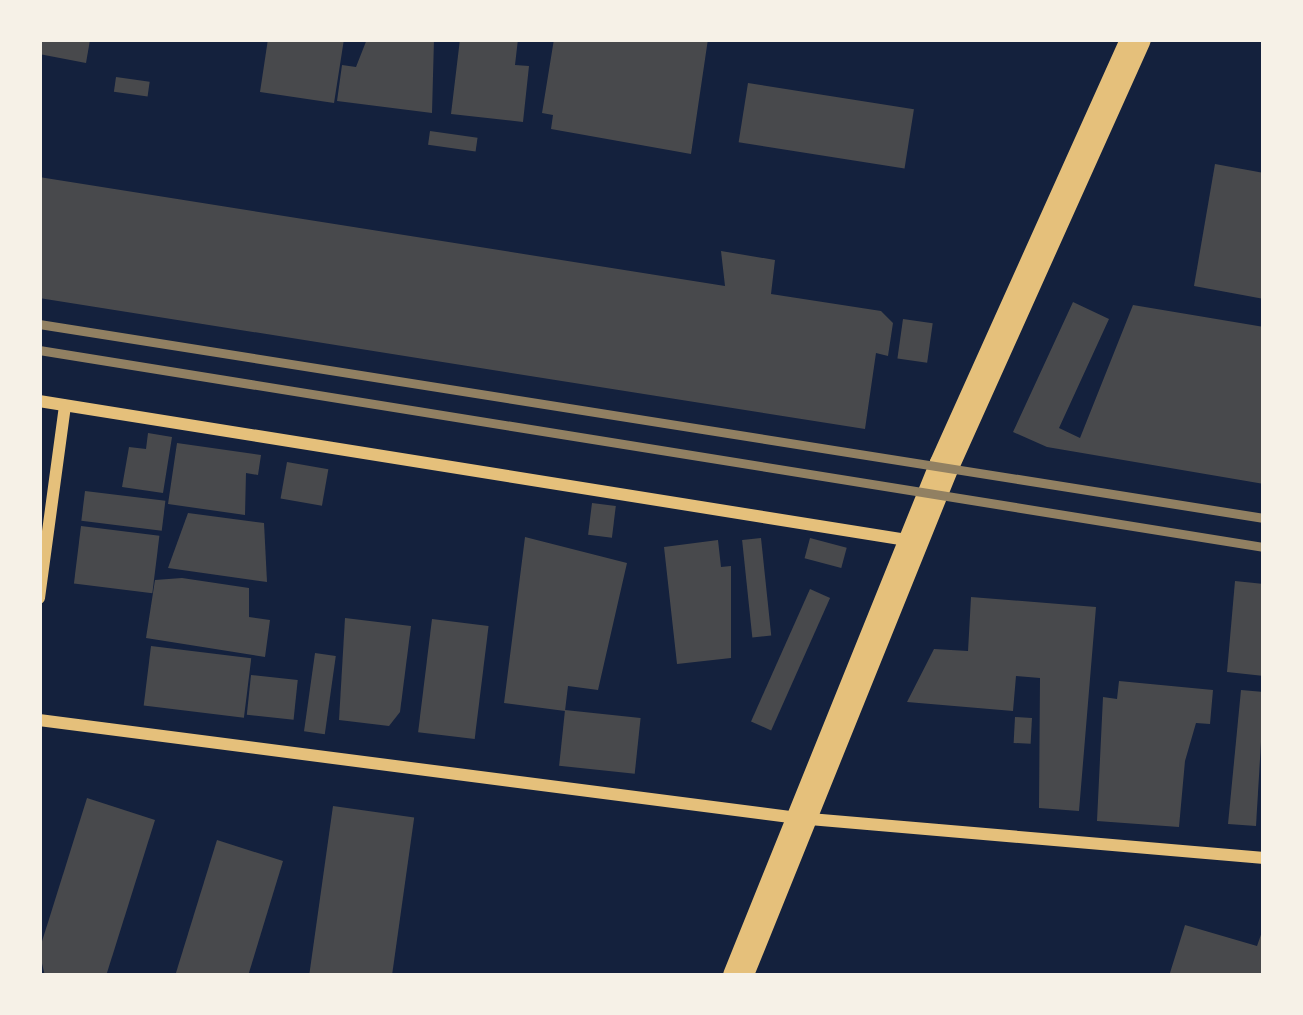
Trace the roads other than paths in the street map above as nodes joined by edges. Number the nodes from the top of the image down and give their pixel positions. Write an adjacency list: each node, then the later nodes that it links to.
1 (1136, 39): 4 (main road)
2 (39, 401): 3 (street)
3 (65, 406): 4 (street); 5 (street)
4 (913, 541): 7 (main road)
5 (39, 598)
6 (39, 720): 7 (street)
7 (798, 818): 8 (street); 9 (main road)
8 (1264, 859)
9 (738, 976)

